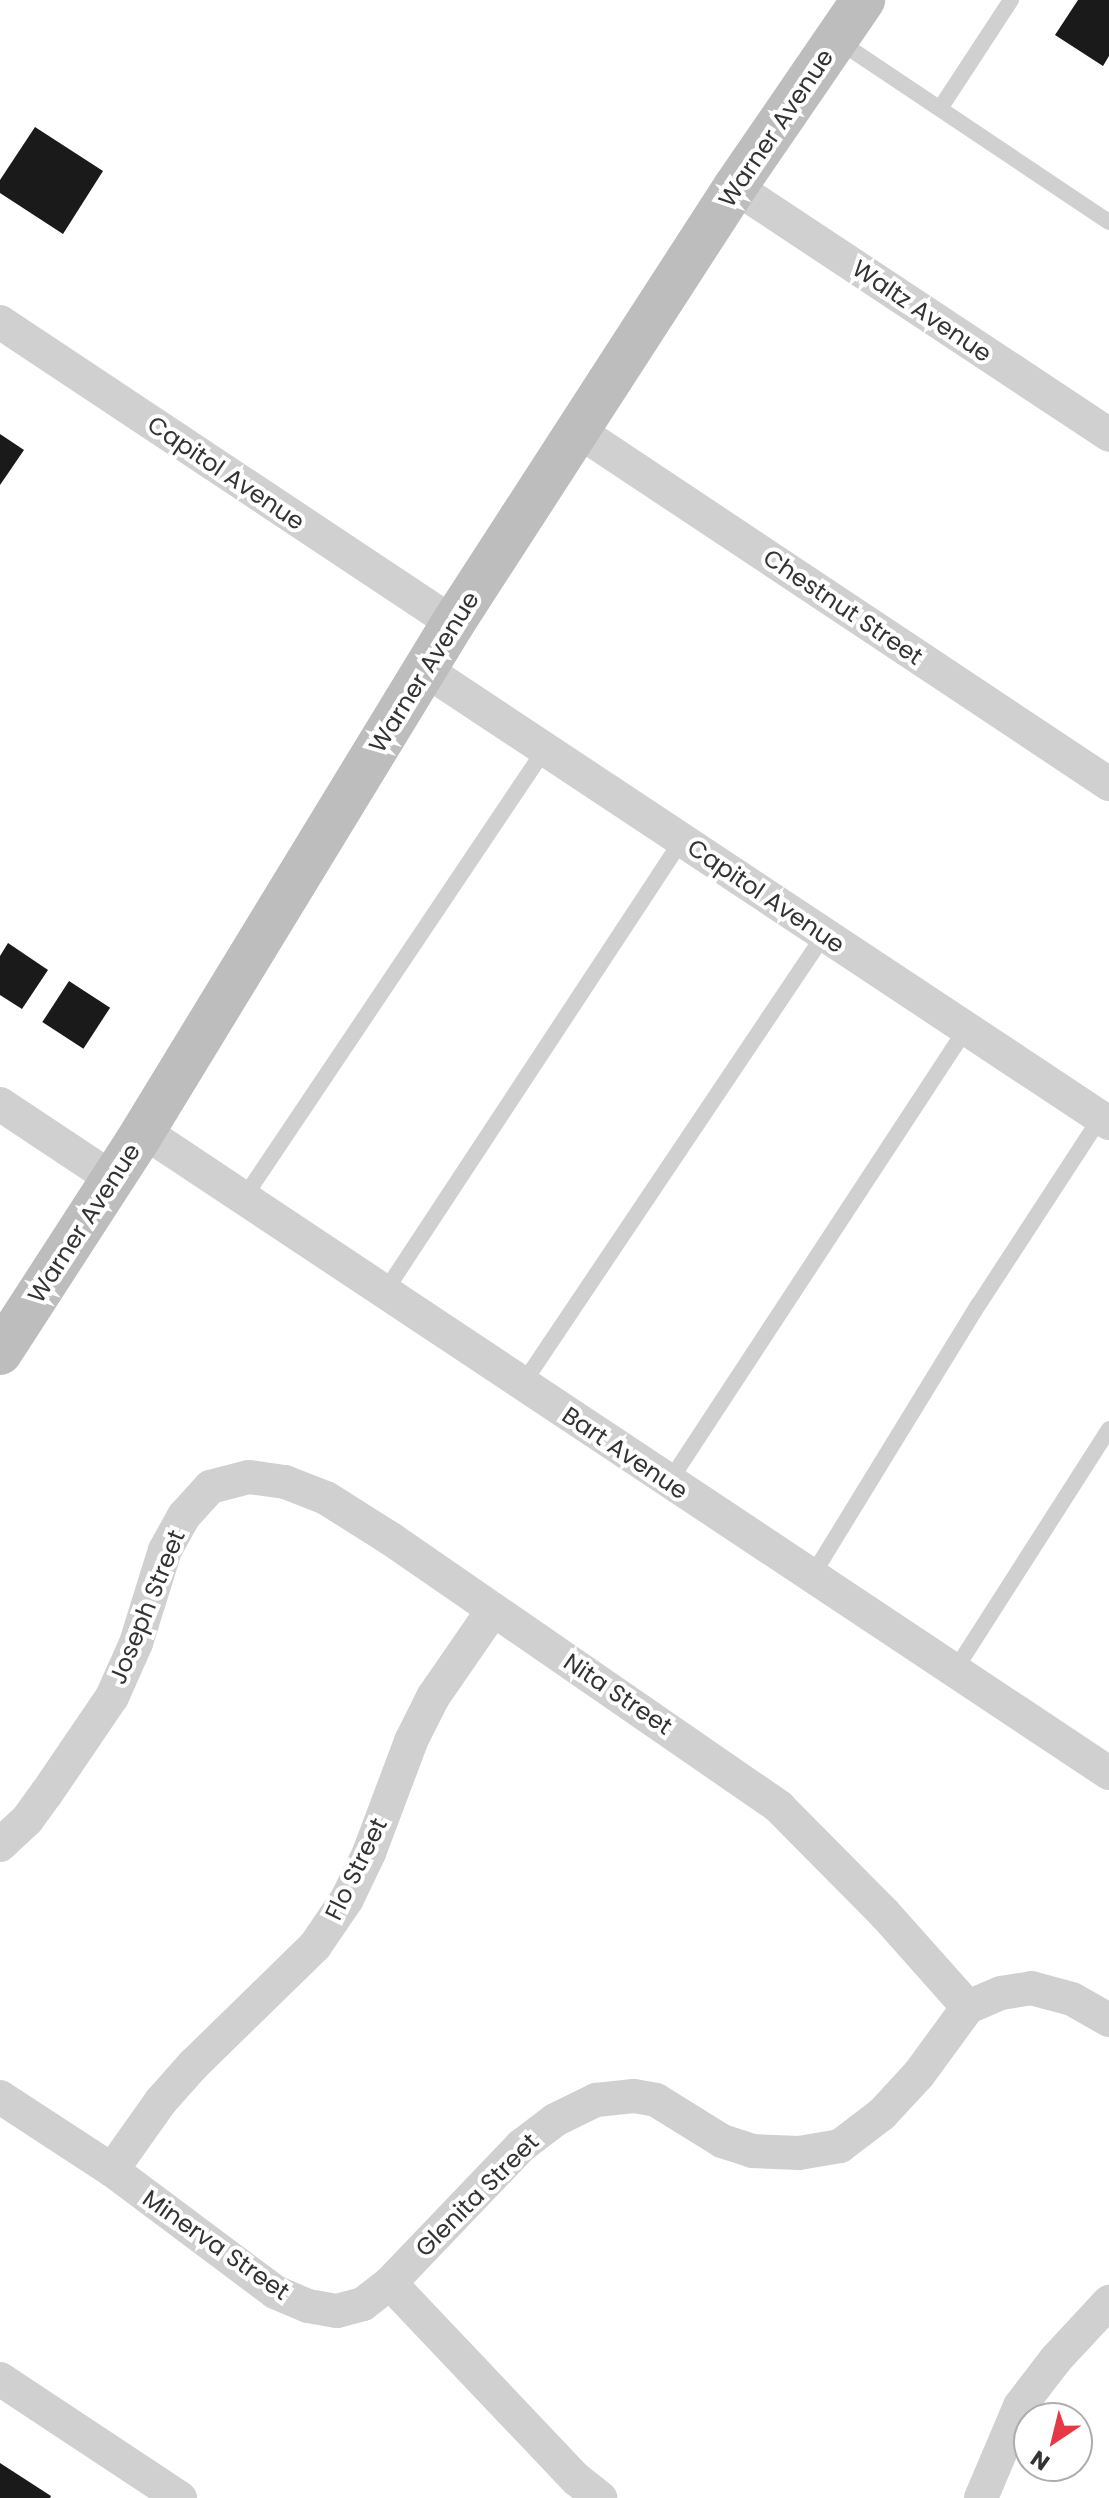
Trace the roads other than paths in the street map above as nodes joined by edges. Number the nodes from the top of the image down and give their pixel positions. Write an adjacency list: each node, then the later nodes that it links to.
1 (863, 0): 3 (street, Warner Avenue)
2 (1011, 0): 4 (lane)
3 (836, 39): 4 (lane); 5 (street, Warner Avenue)
4 (941, 107): 6 (lane)
5 (735, 187): 8 (street, Warner Avenue); 9 (street, Waltz Avenue)
6 (1109, 222)
7 (0, 322): 10 (street, Capitol Avenue)
8 (577, 430): 10 (street, Warner Avenue); 13 (street, Chestnut Street)
9 (1109, 435)
10 (453, 623): 11 (street, Warner Avenue)
11 (424, 669): 12 (street, Capitol Avenue); 19 (street, Warner Avenue)
12 (545, 749): 14 (street, Capitol Avenue); 21 (lane)
13 (1109, 784)
14 (682, 840): 15 (street, Capitol Avenue); 22 (lane)
15 (824, 935): 16 (street, Capitol Avenue); 24 (lane)
16 (966, 1029): 18 (street, Capitol Avenue); 26 (lane)
17 (0, 1104): 20 (street)
18 (1105, 1120): 28 (lane)
19 (143, 1131): 20 (street, Warner Avenue); 21 (street, Bart Avenue)
20 (113, 1179): 23 (street, Warner Avenue)
21 (243, 1199): 22 (street, Bart Avenue)
22 (384, 1293): 24 (street, Bart Avenue)
23 (0, 1353)
24 (522, 1385): 26 (street, Bart Avenue)
25 (1109, 1429): 30 (lane)
26 (669, 1482): 28 (street, Bart Avenue)
27 (210, 1487): 29 (street, Nita Street); 32 (street, Joseph Street)
28 (812, 1576): 30 (street, Bart Avenue)
29 (493, 1610): 33 (street, Nita Street); 36 (street, Flo Street)
30 (955, 1670): 31 (street, Bart Avenue)
31 (1109, 1773)
32 (0, 1845)
33 (968, 2007): 34 (street); 37 (street, Glenita Street)
34 (1109, 2020)
35 (0, 2097): 36 (street, Minerva Street)
36 (112, 2170): 37 (street, Minerva Street)
37 (390, 2283): 41 (street)
38 (1109, 2302): 42 (street)
39 (0, 2379): 40 (street)
40 (180, 2498)
41 (600, 2498)
42 (981, 2498)

